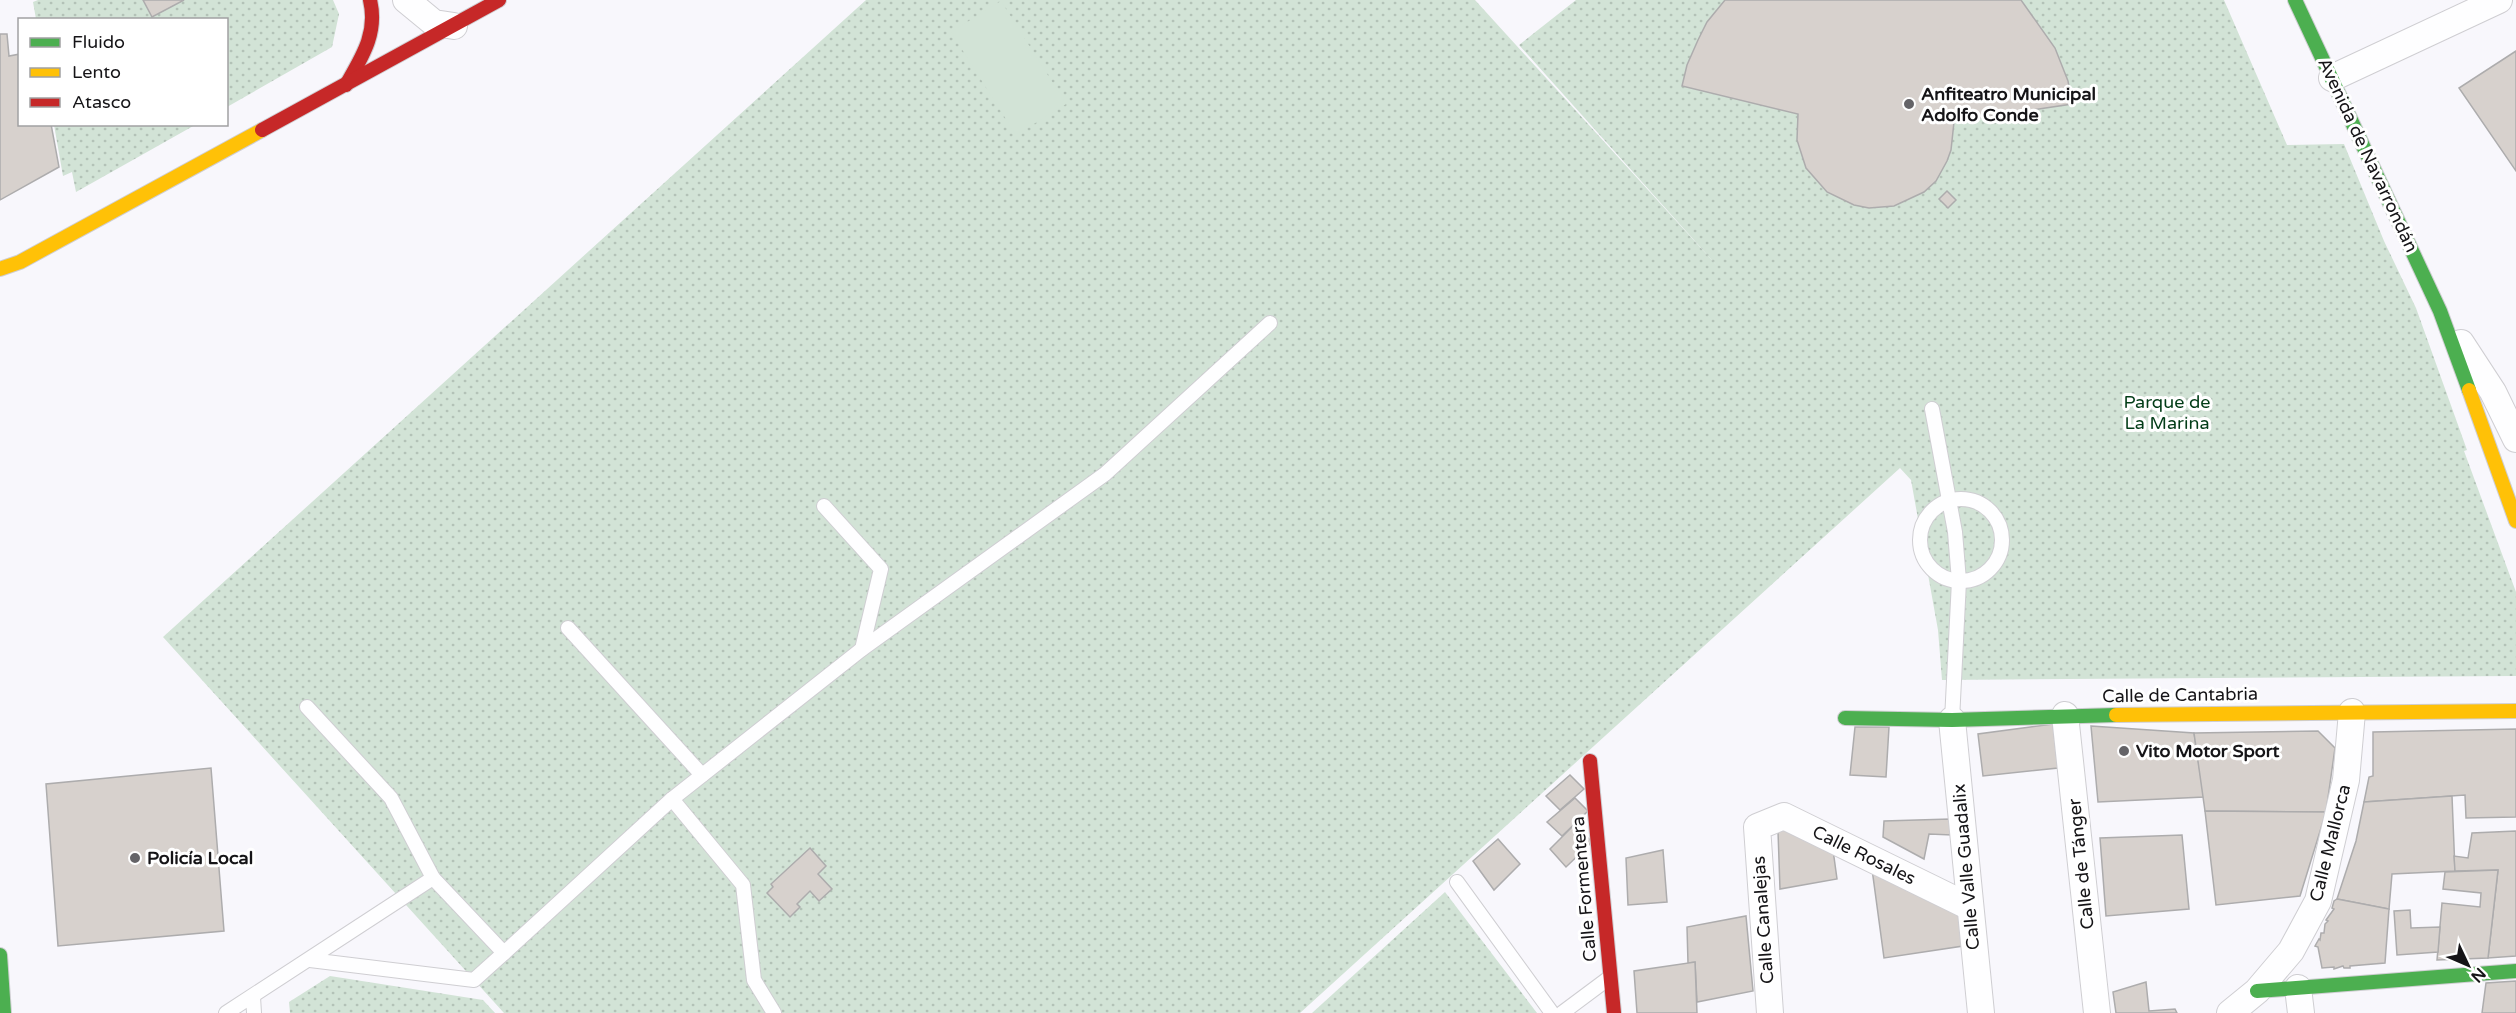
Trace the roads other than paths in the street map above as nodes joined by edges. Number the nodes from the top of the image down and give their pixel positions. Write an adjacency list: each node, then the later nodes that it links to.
1 (370, 0): 8 (street)
2 (406, 0): 6 (street)
3 (499, 0): 6 (street)
4 (2295, 0): 7 (street, Avenida de Navarrondán)
5 (2499, 0): 7 (street)
6 (454, 26): 8 (street)
7 (2332, 78): 12 (street, Avenida de Navarrondán)
8 (346, 85): 9 (street)
9 (20, 262): 10 (street); 11 (street)
10 (0, 269)
11 (0, 279)
12 (2440, 311): 15 (street, Avenida de Navarrondán); 18 (street, Avenida de Navarrondán)
13 (1270, 323): 21 (lane)
14 (1932, 409): 16 (lane)
15 (2516, 439)
16 (1949, 501): 19 (lane); 19 (lane); 19 (lane)
17 (824, 506): 21 (lane)
18 (2516, 521)
19 (1959, 581): 27 (lane)
20 (568, 628): 29 (lane)
21 (862, 649): 29 (lane)
22 (307, 707): 32 (lane)
23 (2516, 711): 24 (street, Calle de Cantabria)
24 (2352, 712): 25 (street, Calle de Cantabria); 40 (street, Calle Mallorca)
25 (2065, 715): 27 (street, Calle de Cantabria); 53 (street, Calle de Tánger)
26 (1845, 718): 27 (street, Calle de Cantabria)
27 (1952, 720): 34 (street, Calle Valle Guadalix)
28 (1590, 761): 39 (street, Calle Formentera)
29 (702, 775): 30 (lane)
30 (672, 799): 35 (lane); 47 (lane)
31 (1756, 827): 34 (street, Calle Rosales); 51 (street, Calle Canalejas)
32 (433, 878): 35 (lane); 37 (lane)
33 (1457, 882): 48 (lane)
34 (1970, 907): 52 (street, Calle Valle Guadalix)
35 (504, 953): 37 (lane)
36 (0, 955): 41 (street)
37 (310, 960): 42 (lane)
38 (2516, 971): 43 (street)
39 (1610, 976): 49 (lane); 50 (street, Calle Formentera)
40 (2257, 991): 43 (street); 54 (street, Calle Mallorca)
41 (1, 993): 44 (street)
42 (253, 997): 45 (lane); 46 (lane)
43 (2299, 1000)
44 (4, 1013)
45 (226, 1013)
46 (254, 1013)
47 (774, 1013)
48 (1552, 1013)
49 (1562, 1013)
50 (1614, 1013)
51 (1770, 1013)
52 (1981, 1013)
53 (2097, 1013)
54 (2230, 1013)

